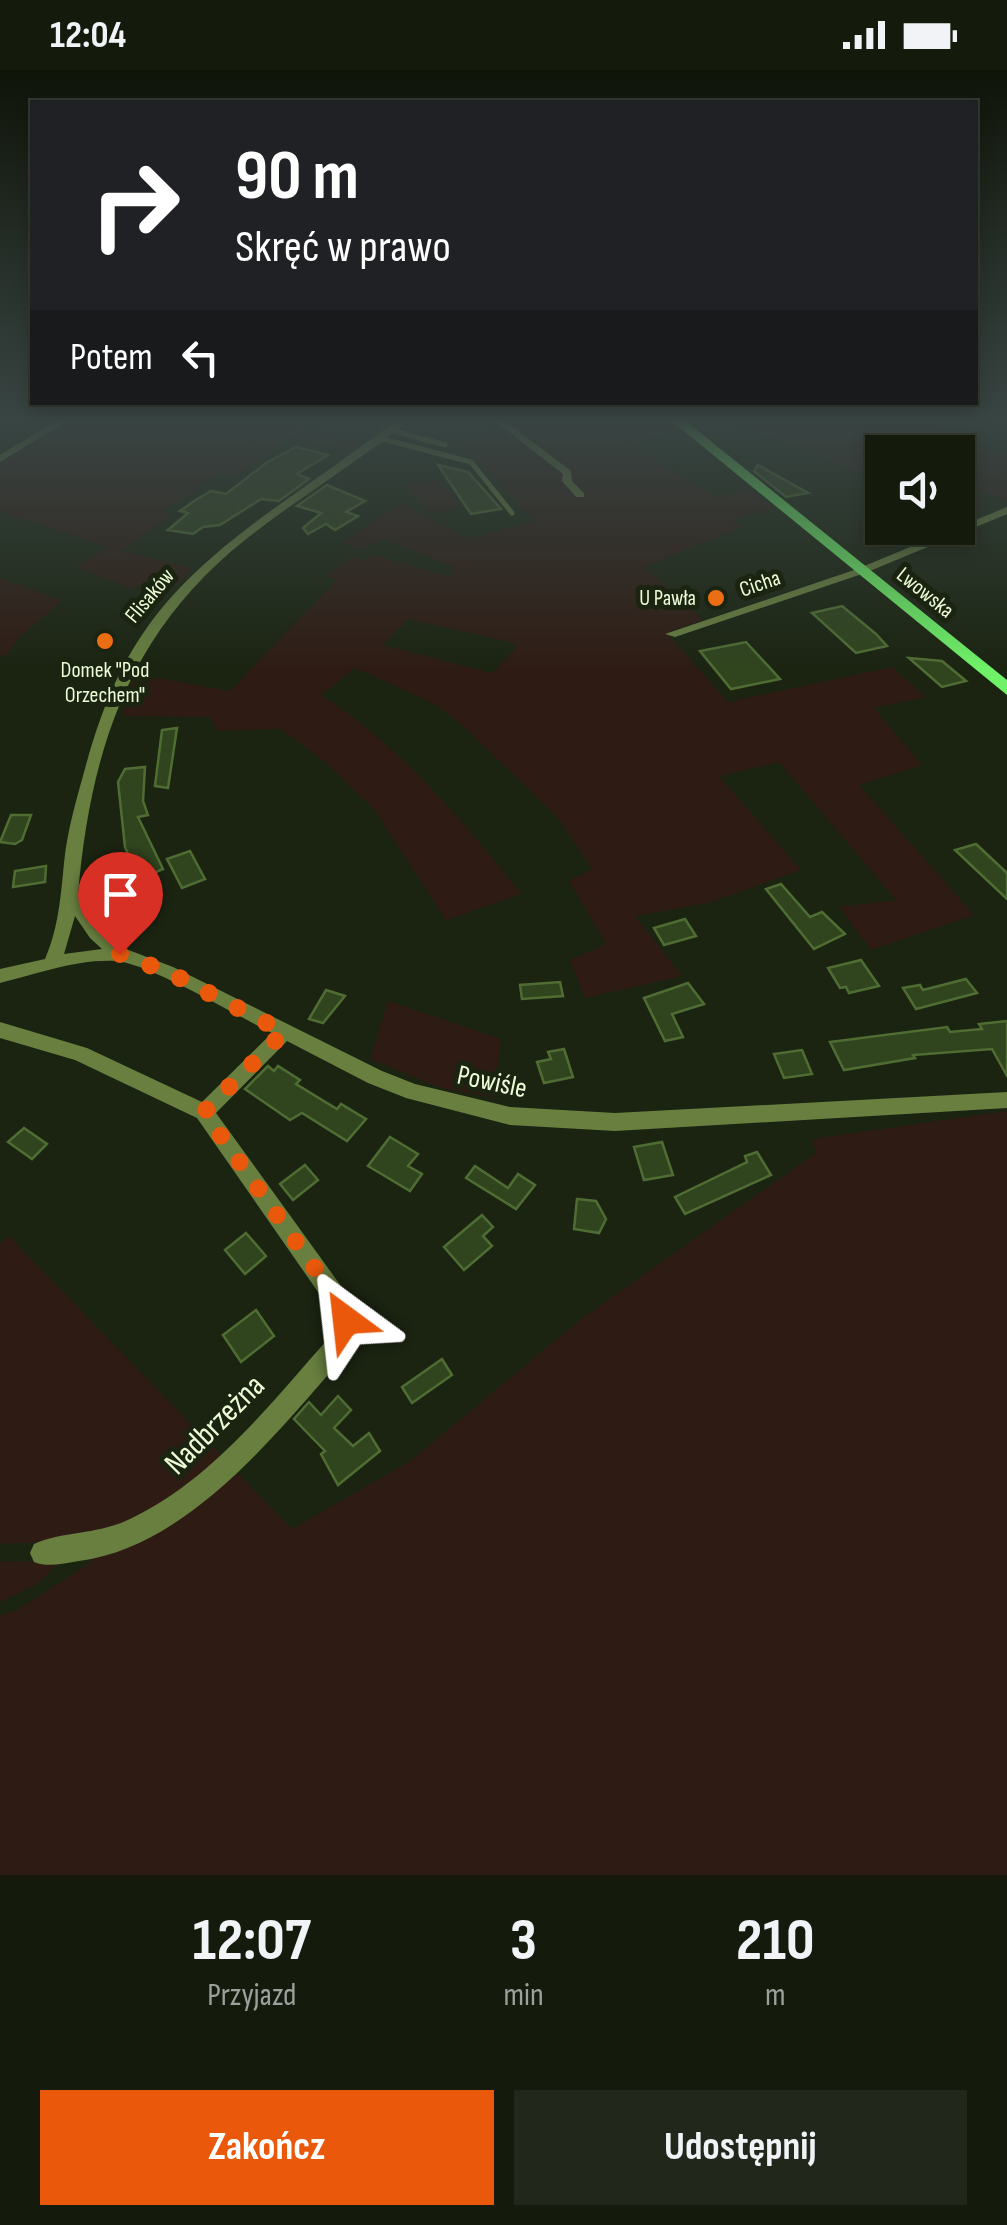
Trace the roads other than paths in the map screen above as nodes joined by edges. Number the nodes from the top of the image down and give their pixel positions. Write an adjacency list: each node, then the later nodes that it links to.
1 (287, 502): 9 (street, Flisaków)
2 (503, 502): 5 (lane)
3 (778, 502): 6 (main road, Lwowska)
4 (1007, 510): 6 (street, Cicha)
5 (512, 513)
6 (861, 570): 7 (street, Cicha); 8 (main road, Lwowska)
7 (671, 634)
8 (1007, 690)
9 (72, 899): 10 (street); 11 (street, Flisaków)
10 (120, 954): 11 (street, Powiśle); 14 (street, Powiśle)
11 (52, 962): 12 (street, Powiśle)
12 (0, 976)
13 (0, 1030): 16 (street, Nadbrzeżna)
14 (284, 1032): 15 (street, Powiśle); 16 (street)
15 (1007, 1100)
16 (204, 1112): 17 (street, Nadbrzeżna)
17 (43, 1553)

